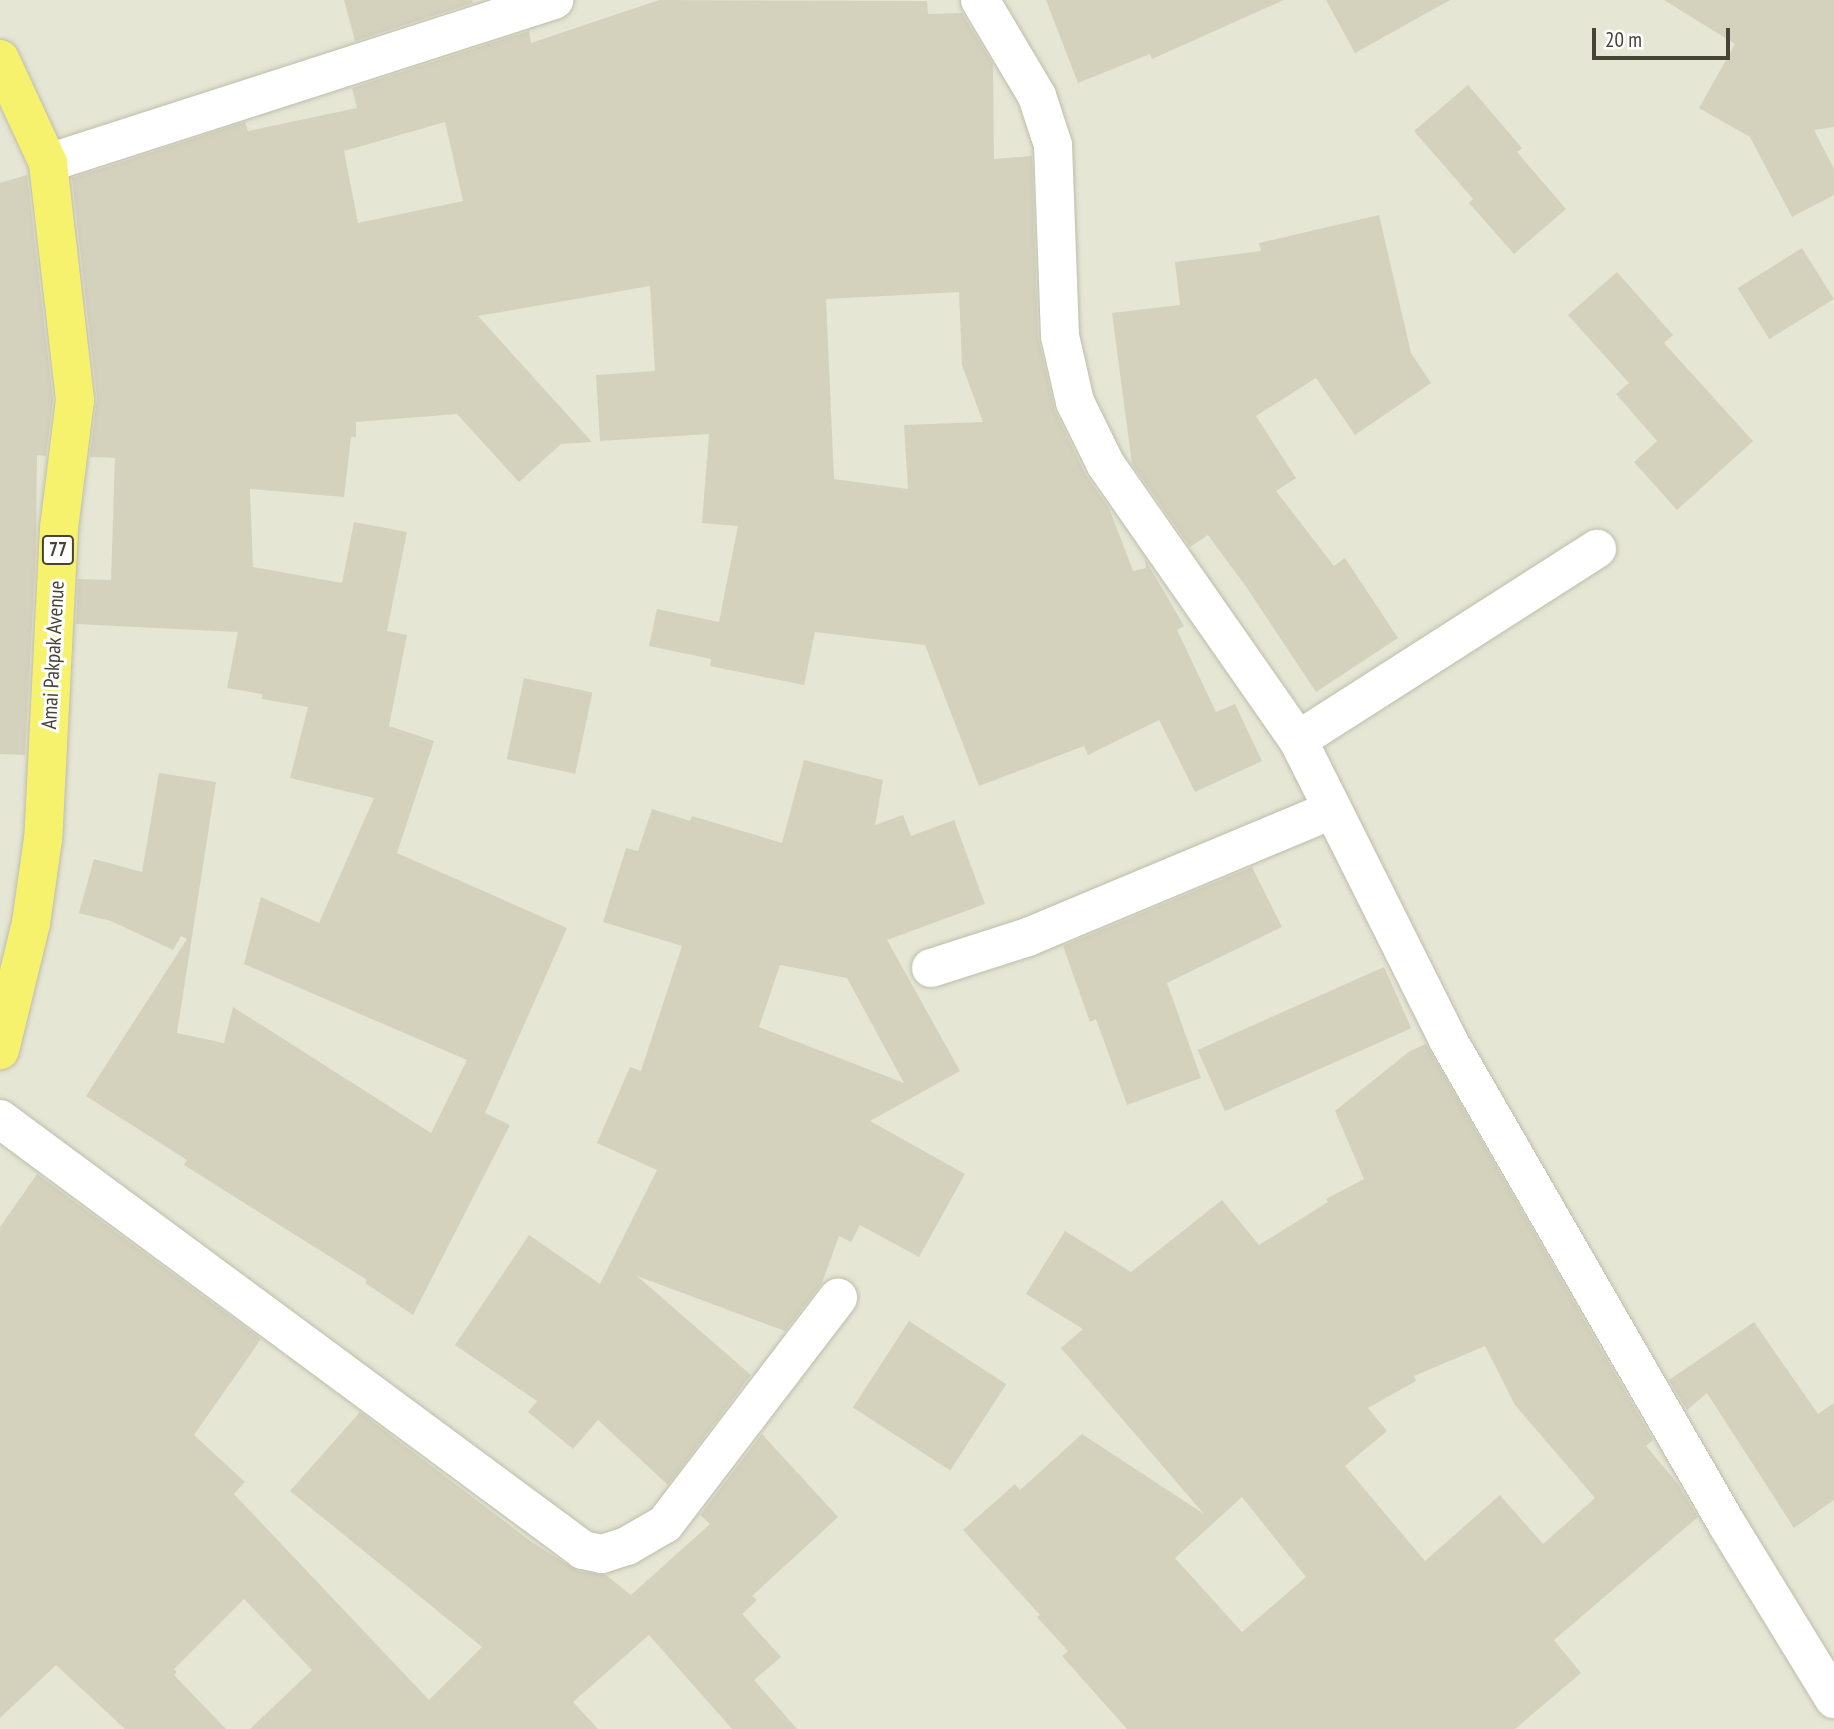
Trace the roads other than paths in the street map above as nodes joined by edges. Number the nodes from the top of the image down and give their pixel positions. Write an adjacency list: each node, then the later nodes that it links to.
1 (554, 0): 4 (street)
2 (982, 0): 6 (street)
3 (0, 59): 4 (highway, Amai Pakpak Avenue / 77)
4 (48, 163): 9 (highway, Amai Pakpak Avenue / 77)
5 (1597, 549): 6 (street)
6 (1298, 740): 7 (street)
7 (1331, 810): 8 (street); 12 (street)
8 (931, 968)
9 (0, 1050)
10 (0, 1119): 11 (street)
11 (838, 1298)
12 (1834, 1699)

